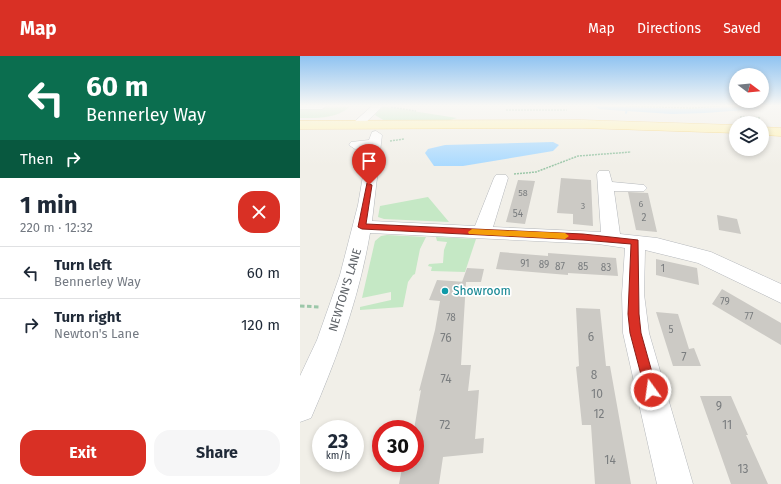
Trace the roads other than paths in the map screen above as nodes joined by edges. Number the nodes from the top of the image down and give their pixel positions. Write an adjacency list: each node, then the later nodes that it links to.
1 (663, 126): 2 (main road)
2 (729, 129)
3 (769, 131): 4 (main road)
4 (781, 132)
5 (355, 145): 8 (street, NEWTON'S LANE)
6 (505, 176): 9 (street)
7 (639, 188): 10 (street)
8 (362, 227): 9 (street); 12 (street, NEWTON'S LANE)
9 (482, 232): 10 (street)
10 (623, 240): 11 (street); 13 (street)
11 (781, 294)
12 (300, 408)
13 (675, 484)

